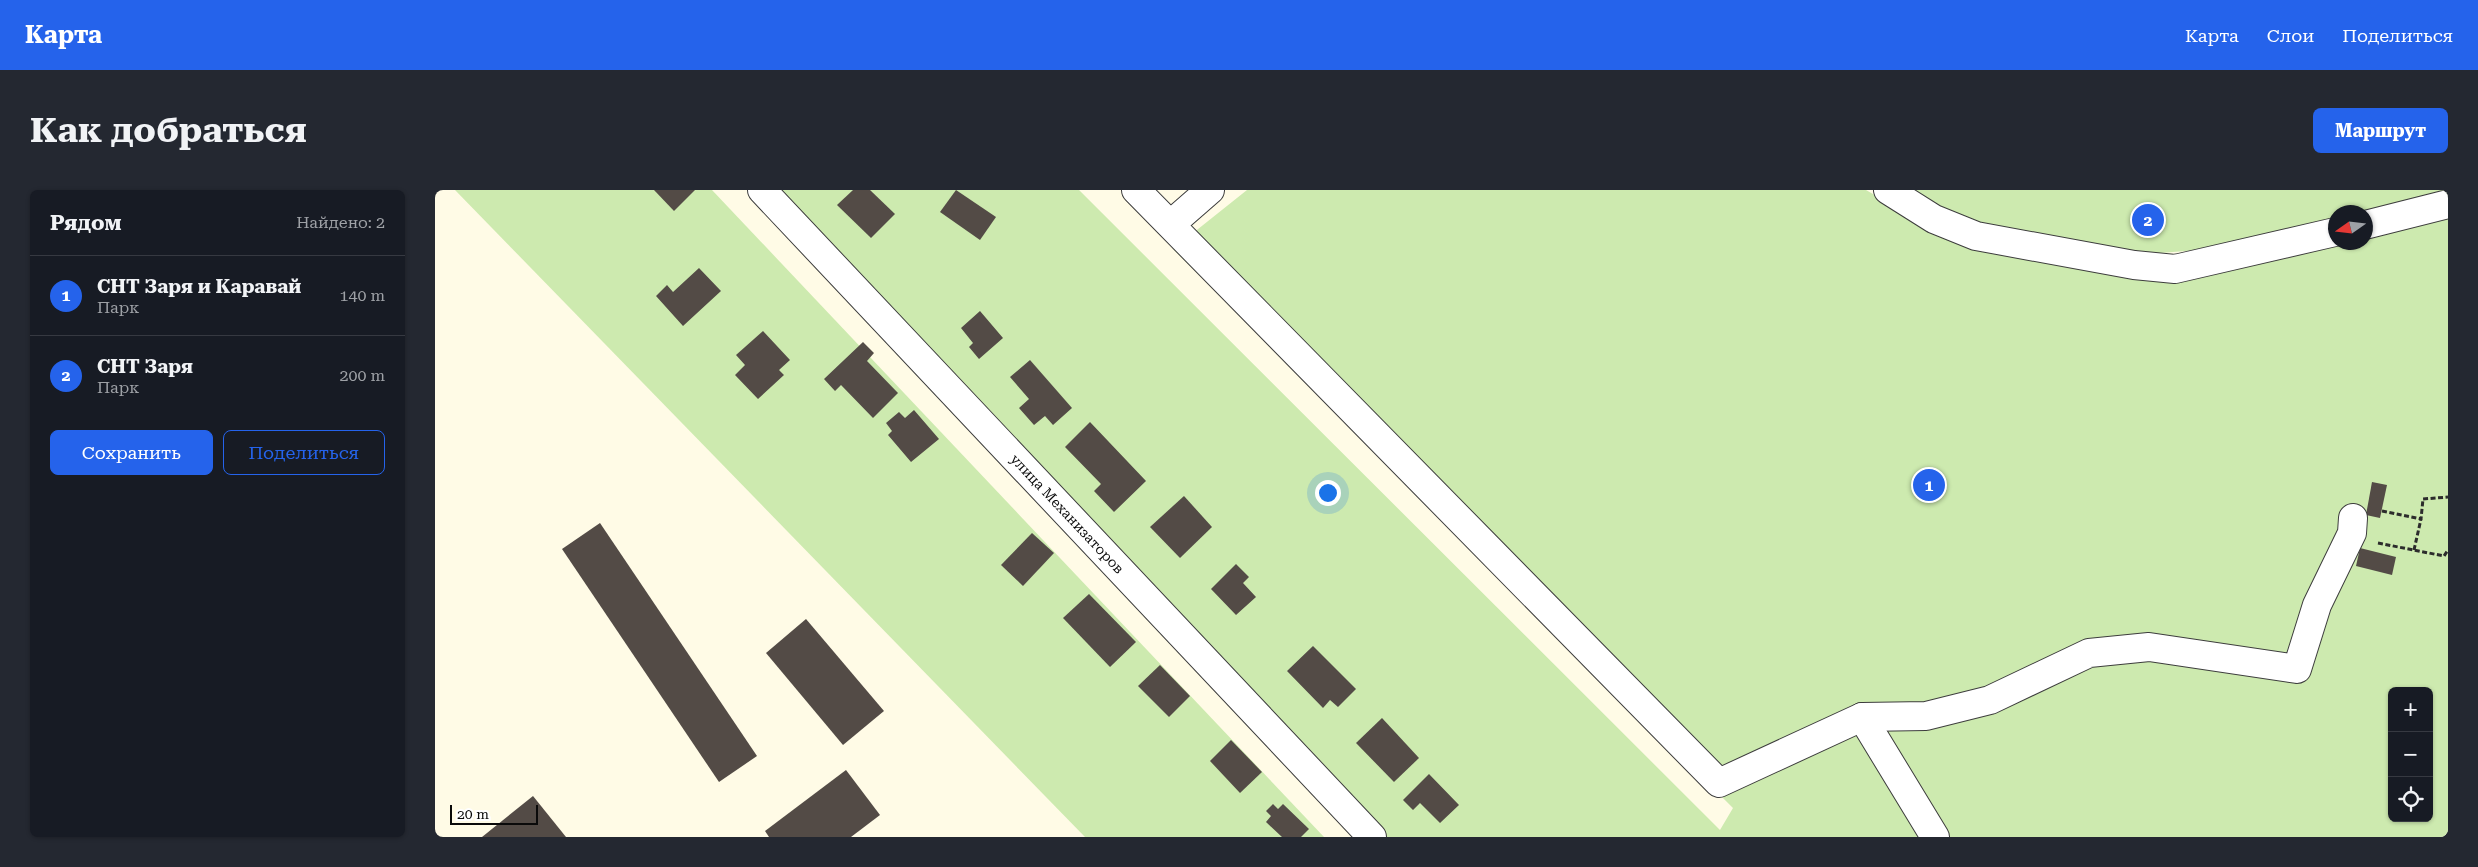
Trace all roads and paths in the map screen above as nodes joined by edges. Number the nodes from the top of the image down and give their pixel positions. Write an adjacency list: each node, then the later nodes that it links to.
1 (763, 190): 17 (street, улица Механизаторов)
2 (1136, 190): 7 (street)
3 (1210, 190): 7 (street)
4 (1888, 190): 8 (street)
5 (2448, 204): 6 (street)
6 (2373, 223)
7 (1171, 224): 16 (street)
8 (2328, 234)
9 (2448, 497): 12 (path)
10 (2382, 511): 12 (path)
11 (2353, 518): 16 (street)
12 (2421, 519): 14 (path)
13 (2369, 541): 14 (path)
14 (2415, 550): 15 (path)
15 (2448, 550)
16 (1862, 717): 18 (street)
17 (1372, 837)
18 (1935, 837)

